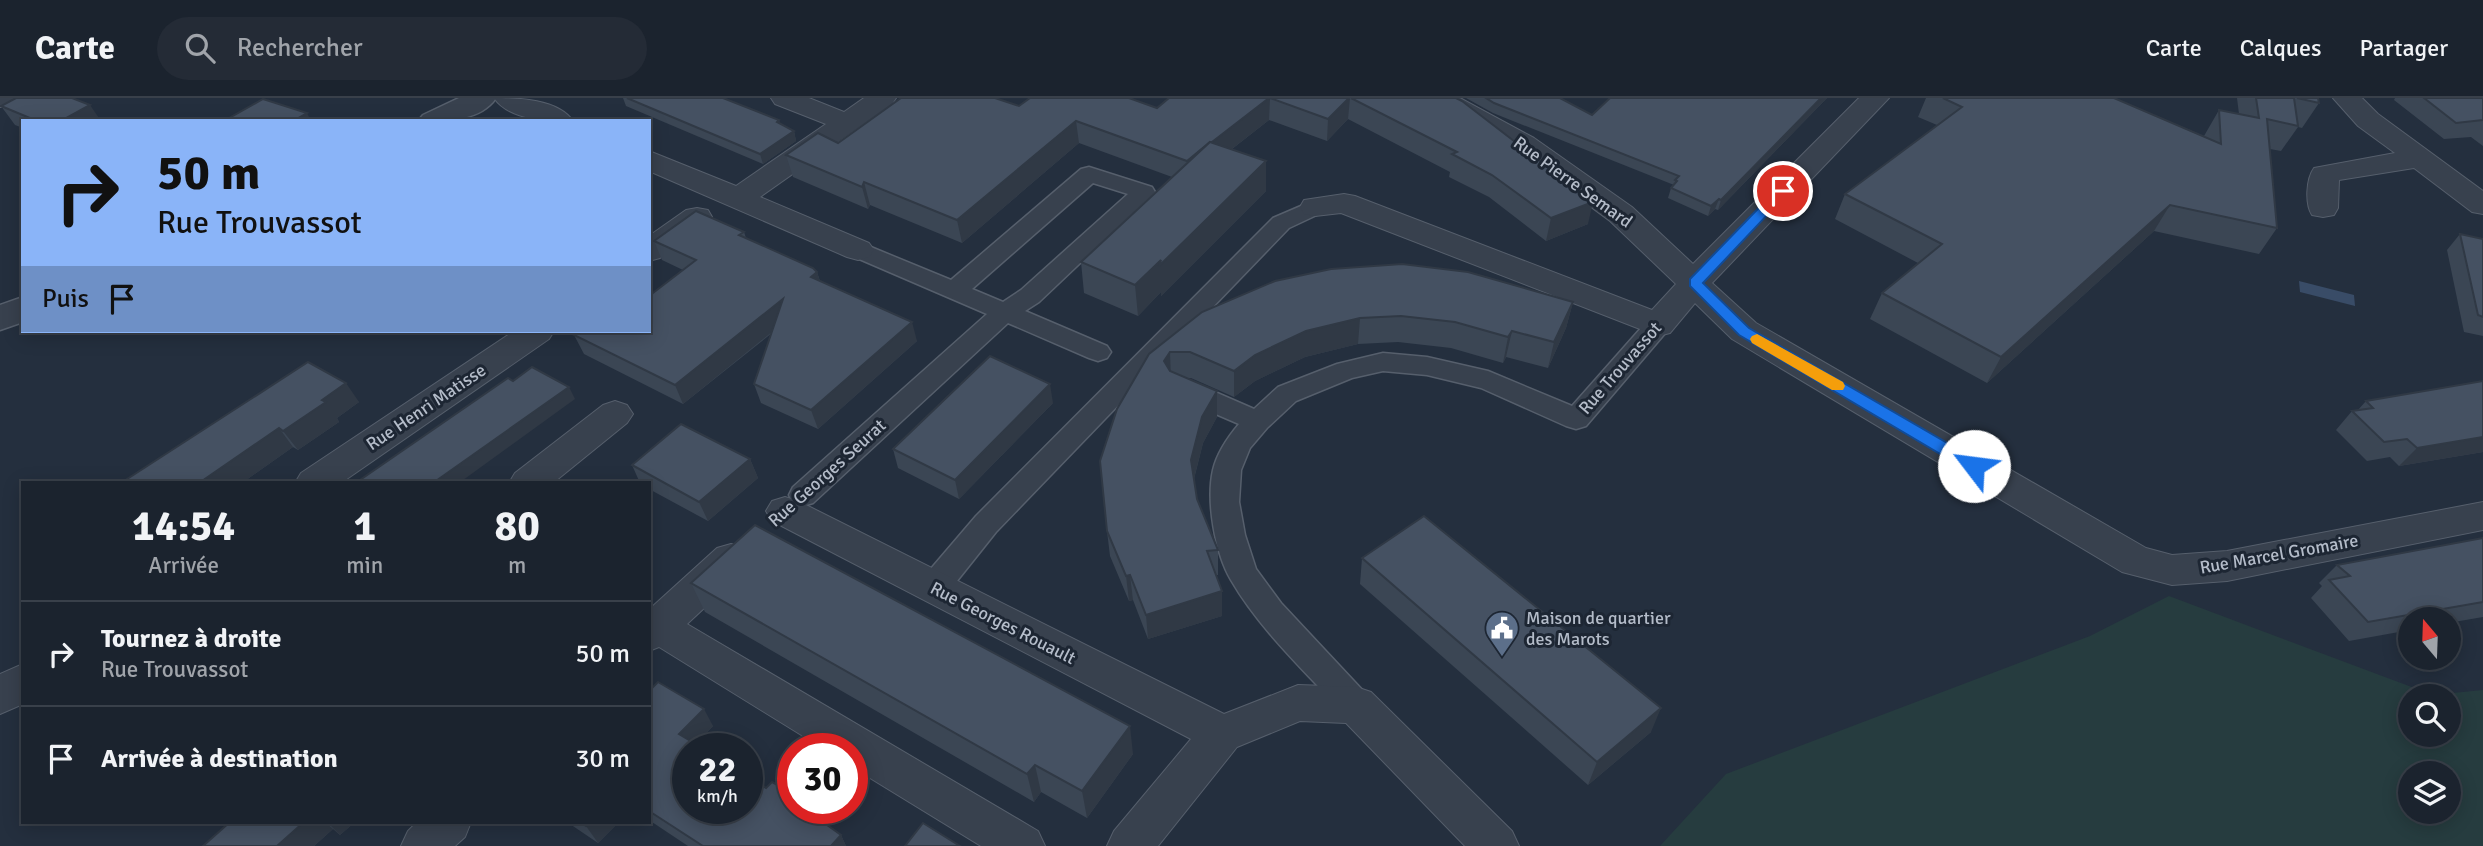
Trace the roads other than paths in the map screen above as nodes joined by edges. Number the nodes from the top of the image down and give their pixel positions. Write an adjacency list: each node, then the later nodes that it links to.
1 (482, 98): 8 (street)
2 (508, 98): 9 (street)
3 (785, 98): 10 (street)
4 (882, 98): 10 (street)
5 (1439, 98): 19 (street, Rue Pierre Semard)
6 (1875, 98): 19 (street, Rue Trouvassot)
7 (2347, 98): 11 (street)
8 (437, 119)
9 (555, 119)
10 (847, 123): 13 (street)
11 (2419, 158): 14 (street); 16 (street)
12 (651, 161): 13 (street)
13 (733, 197): 17 (street); 18 (street)
14 (2483, 205)
15 (1315, 207): 24 (street); 34 (street)
16 (2323, 208)
17 (651, 250)
18 (858, 250): 20 (street)
19 (1695, 283): 24 (street, Rue Trouvassot); 33 (street, Rue Marcel Gromaire)
20 (955, 290): 22 (street); 22 (street, Rue Georges Seurat)
21 (21, 309): 23 (street)
22 (1005, 312): 26 (street); 32 (street, Rue Georges Seurat)
23 (0, 318)
24 (1658, 325): 29 (street, Rue Trouvassot)
25 (534, 333): 30 (street, Rue Henri Matisse)
26 (1098, 352)
27 (1181, 388): 29 (street)
28 (615, 414): 31 (street)
29 (1257, 421): 38 (street, Rue Trouvassot)
30 (317, 481)
31 (531, 481)
32 (794, 503): 34 (street, Rue Georges Rouault); 35 (street, Rue Georges Seurat)
33 (2483, 516)
34 (934, 587): 39 (street, Rue Georges Rouault)
35 (652, 627): 42 (street)
36 (21, 683): 37 (street)
37 (0, 696)
38 (1356, 705): 39 (street); 44 (street)
39 (1222, 734): 43 (street)
40 (447, 824): 41 (street)
41 (424, 846)
42 (1022, 846)
43 (1130, 846)
44 (1496, 846)

